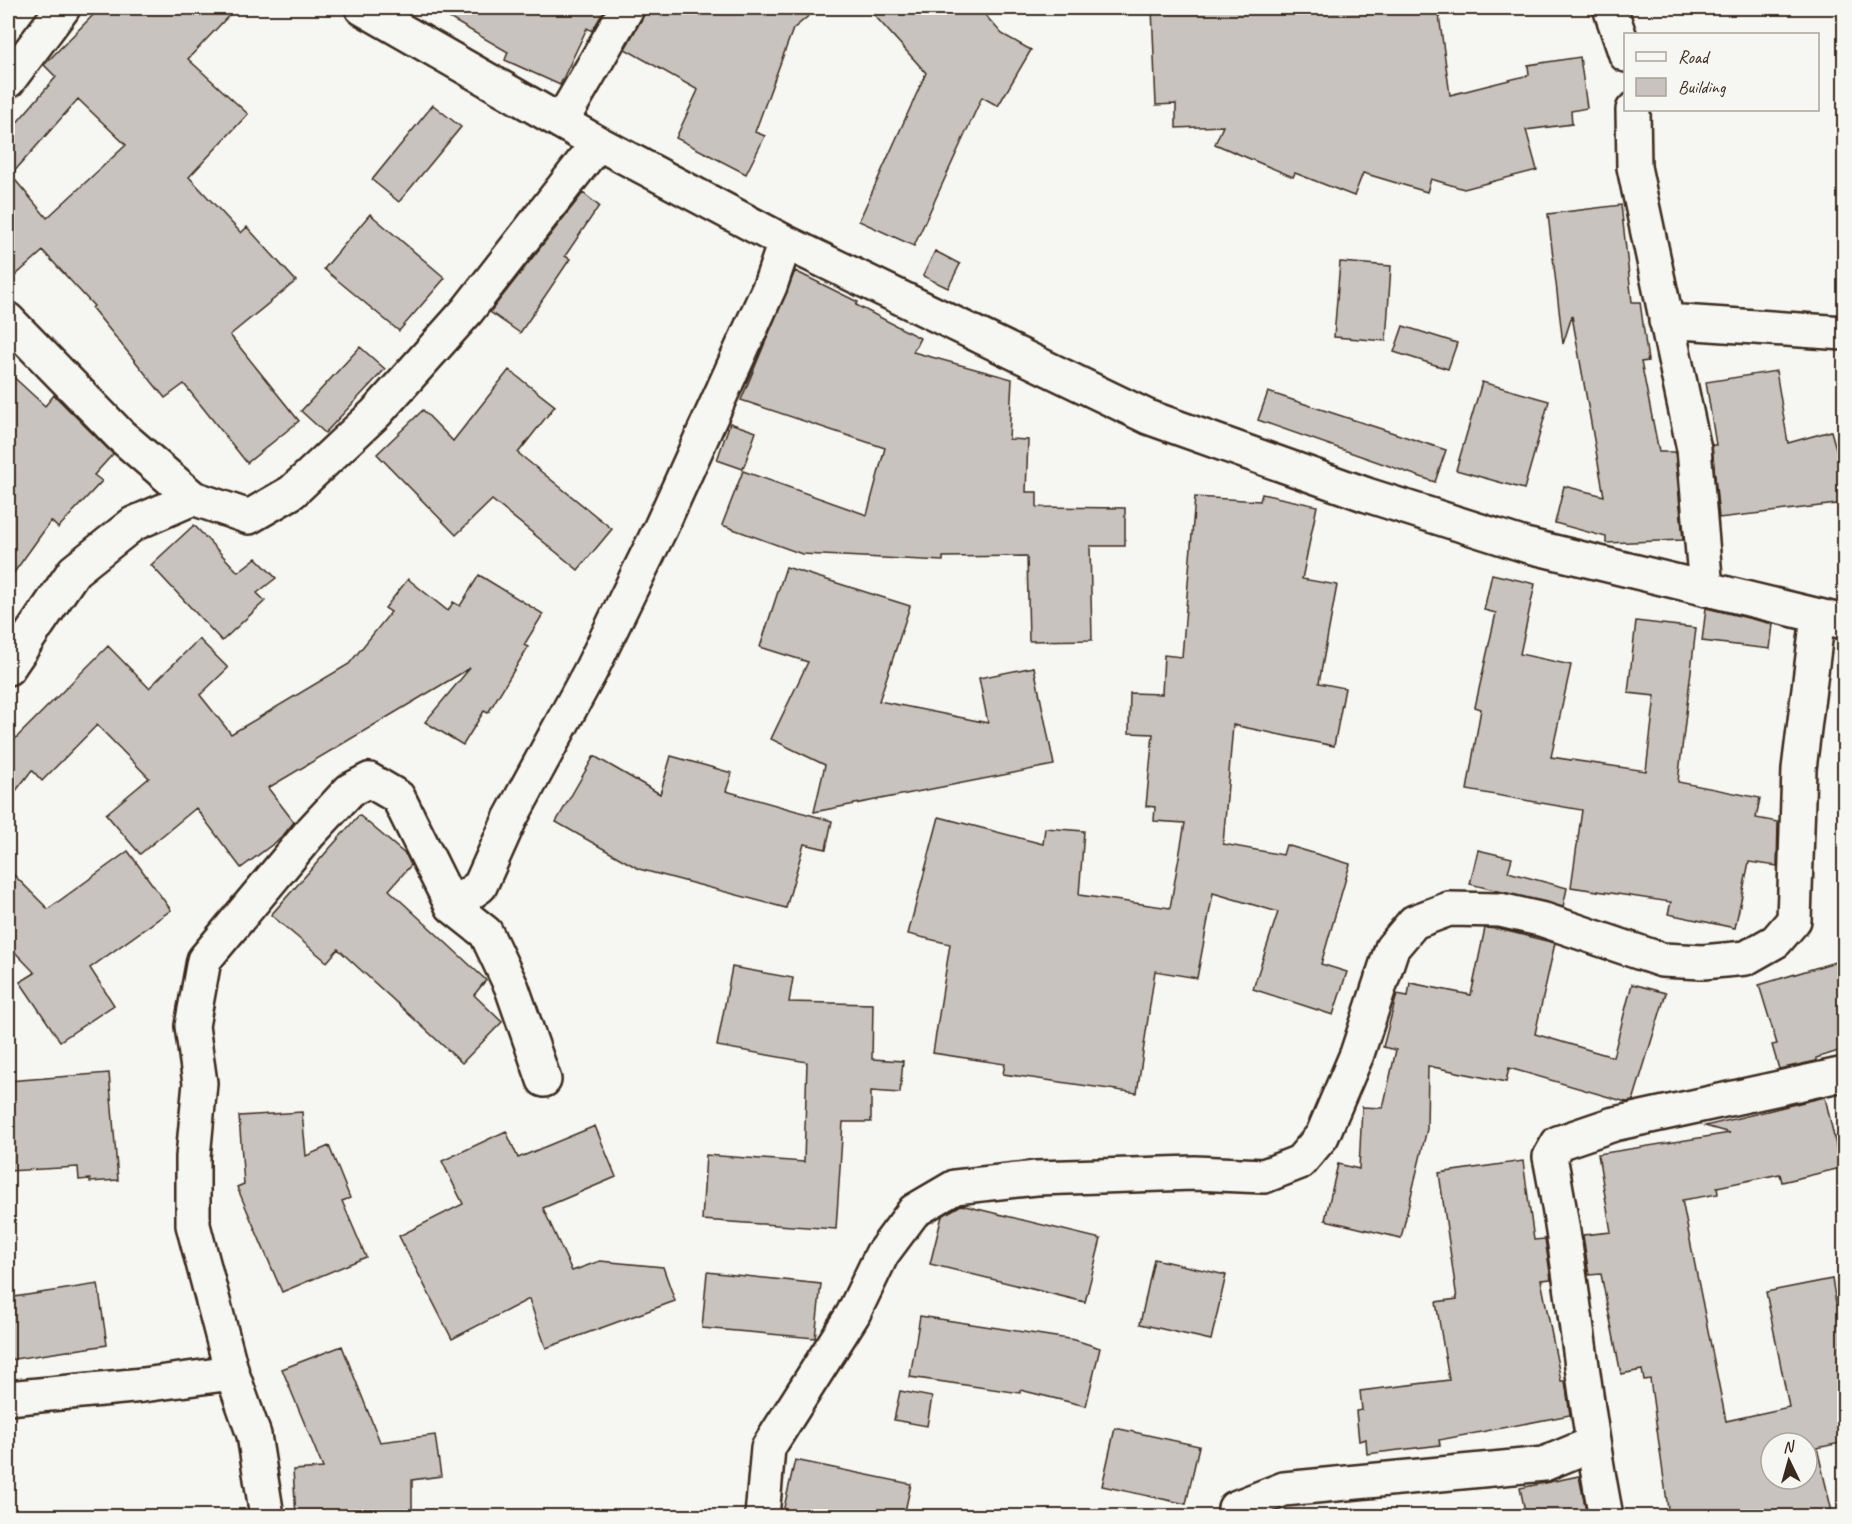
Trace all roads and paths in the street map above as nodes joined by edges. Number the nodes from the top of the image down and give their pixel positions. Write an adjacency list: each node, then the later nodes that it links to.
1 (63, 8): 6 (street)
2 (363, 8): 8 (street)
3 (627, 8): 8 (street)
4 (1610, 8): 5 (street)
5 (1624, 49)
6 (8, 81)
7 (1633, 111): 12 (street)
8 (561, 122): 9 (street)
9 (598, 144): 10 (street); 14 (street)
10 (785, 242): 15 (street); 18 (street)
11 (8, 320): 14 (street)
12 (1666, 321): 13 (street); 15 (street)
13 (1845, 333)
14 (193, 498): 17 (street)
15 (1706, 589): 16 (street)
16 (1831, 619): 26 (street)
17 (8, 668)
18 (452, 906): 20 (street); 21 (street)
19 (1845, 1074): 23 (street)
20 (544, 1080)
21 (232, 1373): 22 (street); 25 (street)
22 (8, 1398)
23 (1592, 1444): 24 (street); 27 (street)
24 (1235, 1508)
25 (267, 1516)
26 (762, 1516)
27 (1605, 1516)

